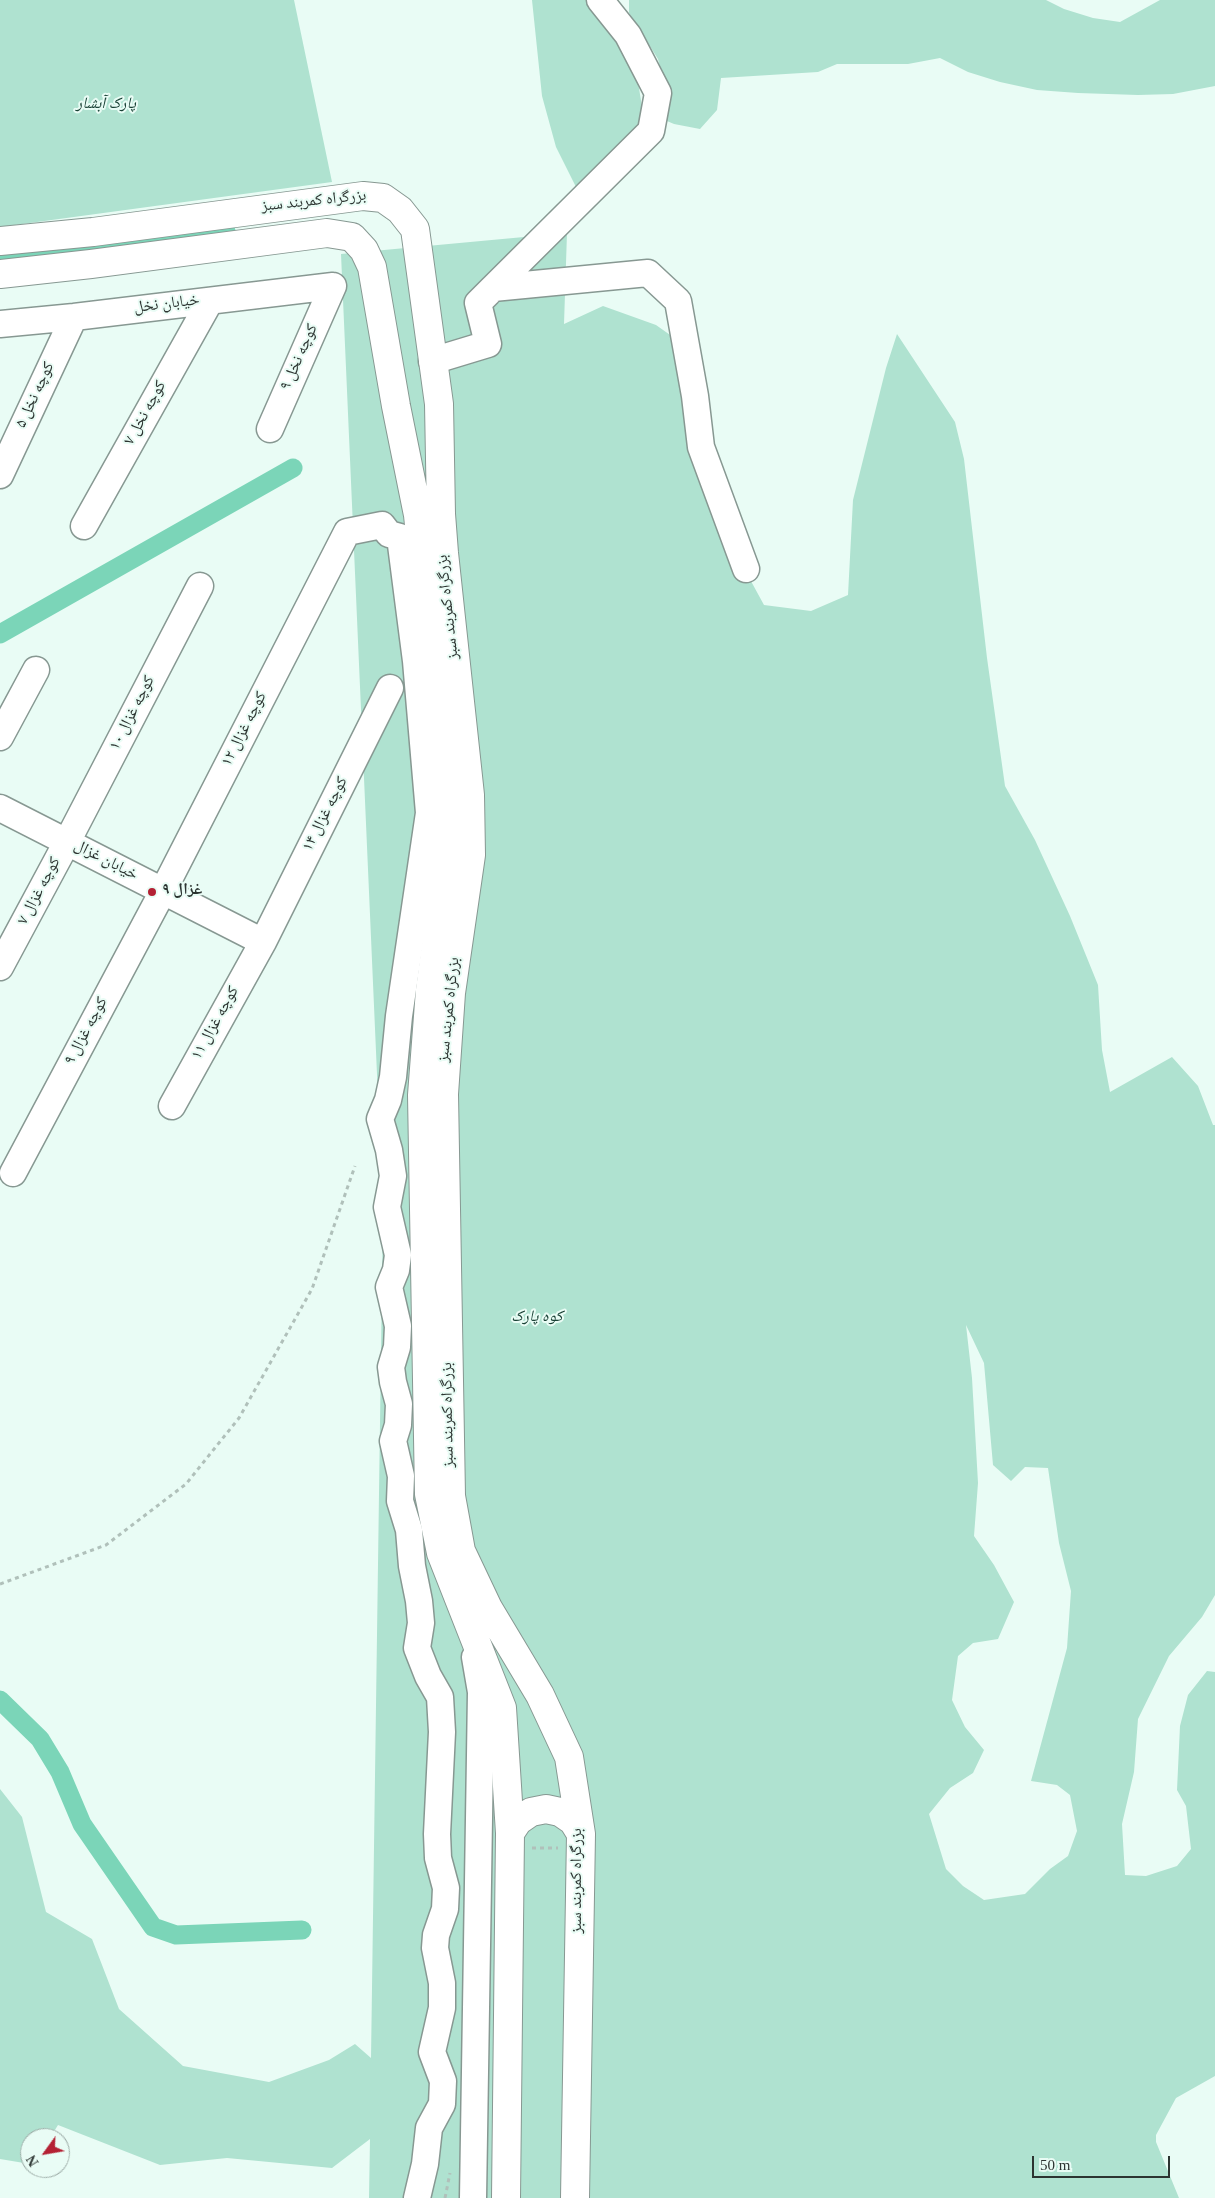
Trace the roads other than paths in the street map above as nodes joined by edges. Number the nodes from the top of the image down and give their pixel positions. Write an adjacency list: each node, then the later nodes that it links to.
1 (600, 0): 5 (street)
2 (0, 242): 9 (highway, بزرگراه کمربند سبز)
3 (0, 274): 11 (highway, بزرگراه کمربند سبز)
4 (333, 286): 6 (street, خیابان نخل); 12 (street, کوچه نخل ۹)
5 (493, 288): 9 (street); 15 (street)
6 (210, 301): 7 (street, خیابان نخل); 14 (street, کوچه نخل ۷)
7 (74, 318): 8 (street, خیابان نخل); 13 (street, کوچه نخل ۵)
8 (0, 324)
9 (432, 361): 10 (highway, بزرگراه کمربند سبز)
10 (439, 404): 11 (highway); 29 (highway, بزرگراه کمربند سبز)
11 (396, 406): 27 (highway, بزرگراه کمربند سبز)
12 (270, 429)
13 (0, 475)
14 (84, 526)
15 (746, 569)
16 (200, 586): 21 (street, کوچه غزال ۱۰)
17 (36, 670): 19 (street)
18 (390, 688): 23 (street, کوچه غزال ۱۴)
19 (0, 737)
20 (0, 808): 21 (street, خیابان غزال)
21 (67, 842): 22 (street, خیابان غزال); 24 (street, کوچه غزال ۷)
22 (163, 891): 23 (street, خیابان غزال); 26 (street, کوچه غزال ۹); 30 (street, کوچه غزال ۱۲)
23 (263, 942): 25 (street, کوچه غزال ۱۱)
24 (0, 967)
25 (172, 1106)
26 (13, 1173)
27 (468, 1620): 28 (highway, بزرگراه کمربند سبز); 31 (street)
28 (510, 1833): 29 (highway); 32 (highway, بزرگراه کمربند سبز)
29 (581, 1834): 33 (highway, بزرگراه کمربند سبز)
30 (417, 2198)
31 (473, 2198)
32 (506, 2198)
33 (575, 2198)

